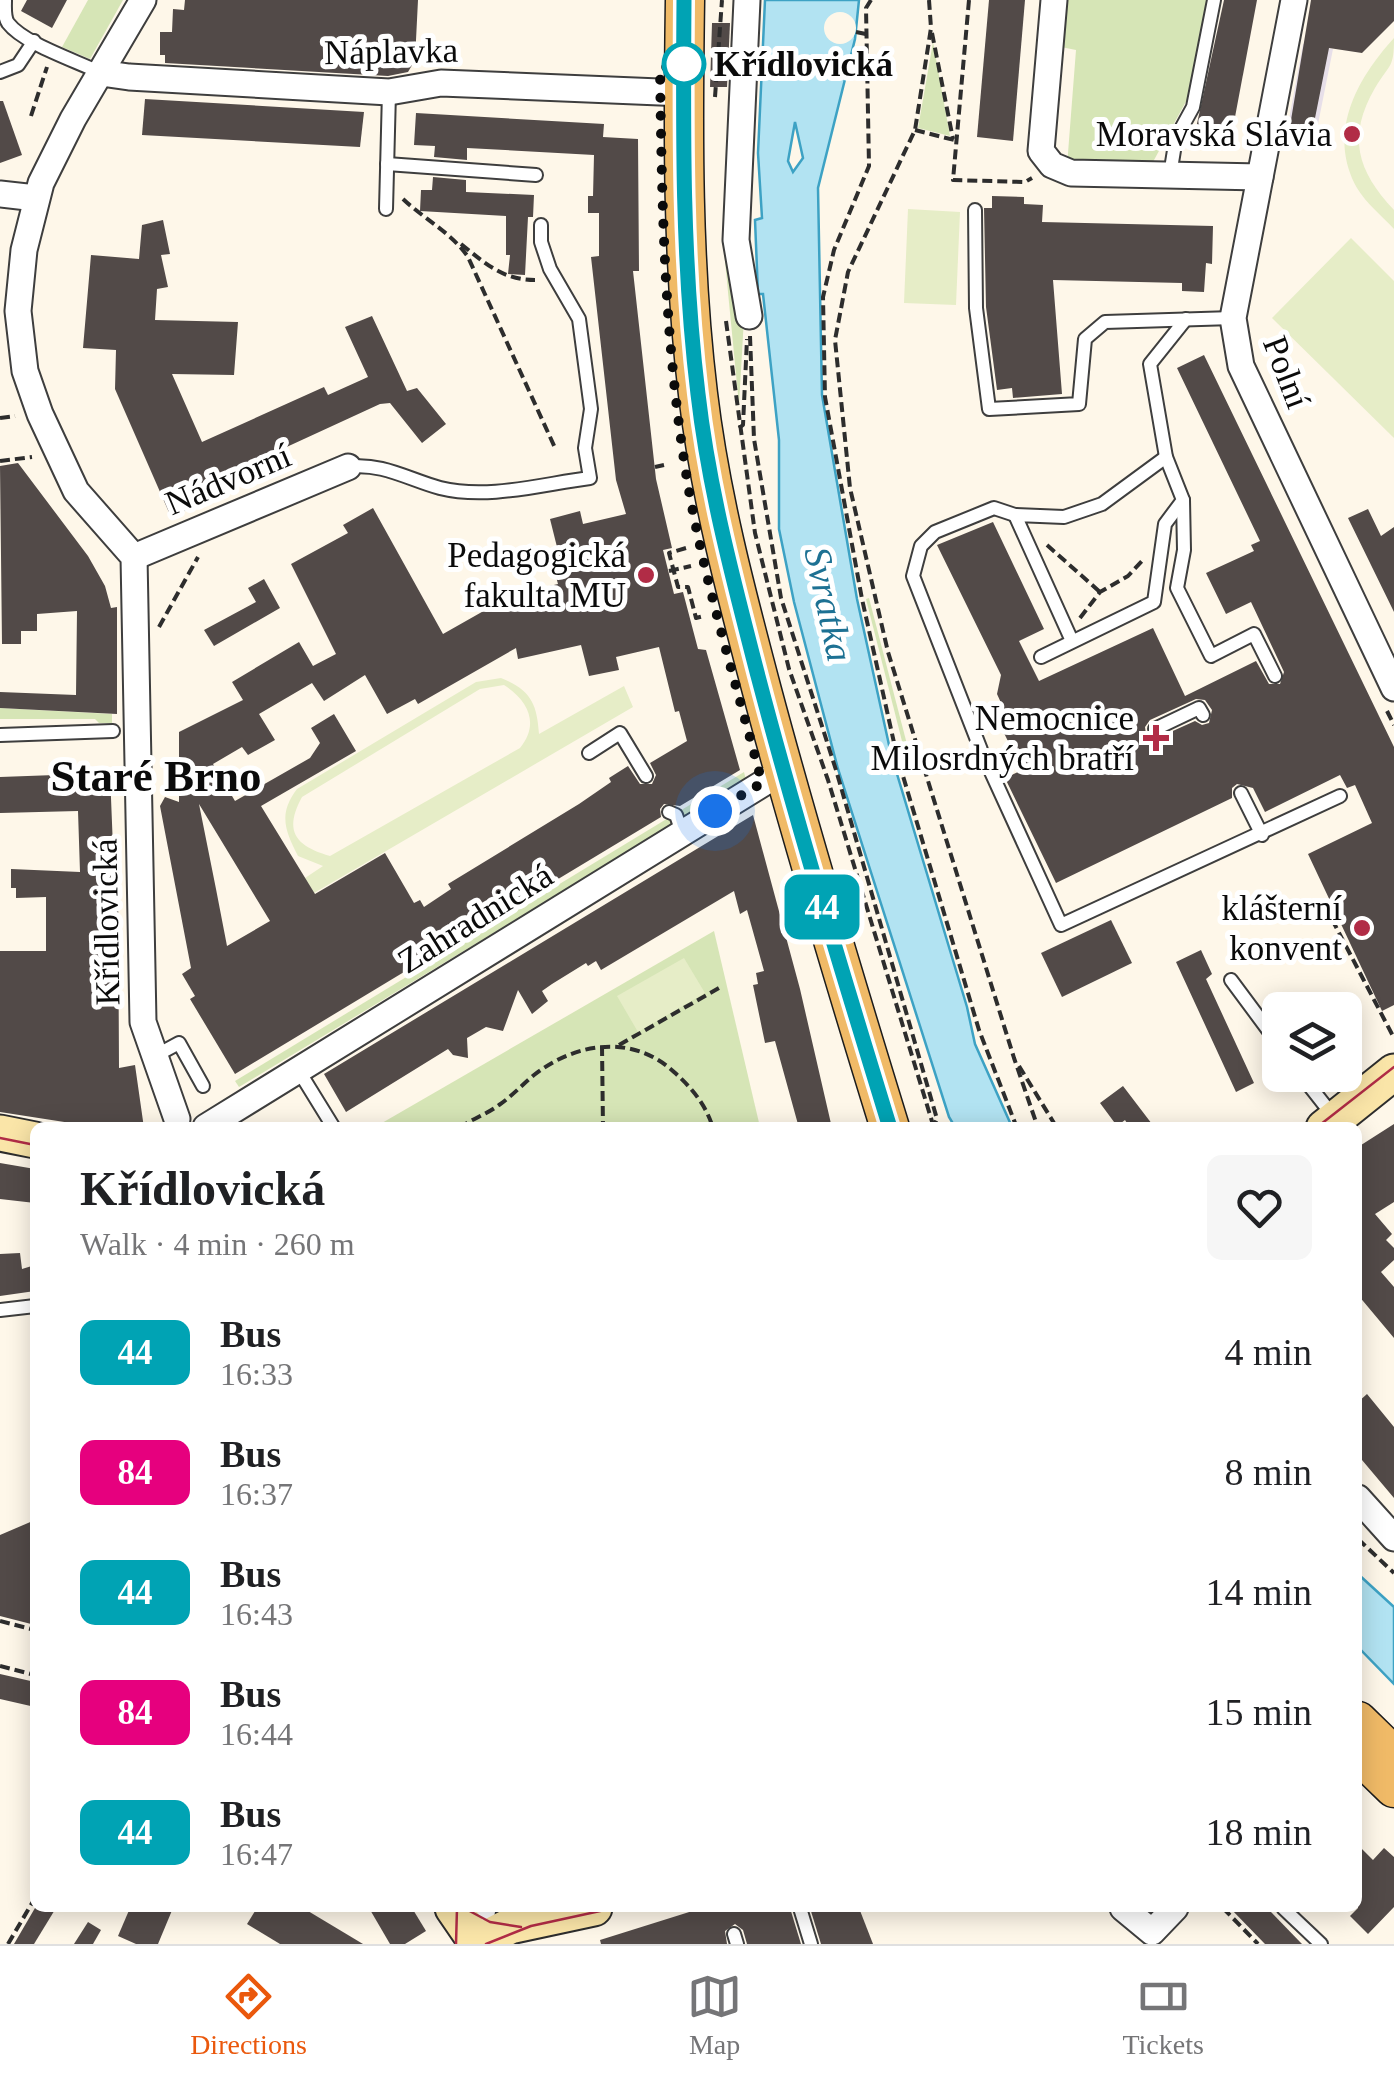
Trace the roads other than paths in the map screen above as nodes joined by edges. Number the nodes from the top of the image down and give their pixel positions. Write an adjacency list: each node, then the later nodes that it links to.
1 (5, 0): 9 (lane)
2 (143, 0): 11 (street)
3 (661, 0): 13 (main road)
4 (684, 0): 13 (main road)
5 (747, 0): 23 (street)
6 (1054, 0): 16 (street)
7 (1214, 0): 16 (lane)
8 (1294, 0): 17 (street, Polní)
9 (34, 42): 10 (lane); 11 (lane)
10 (0, 72)
11 (100, 73): 12 (street, Náplavka); 19 (street)
12 (389, 92): 13 (street, Náplavka); 14 (lane)
13 (672, 92): 41 (main road)
14 (387, 164): 15 (lane); 20 (lane)
15 (536, 175)
16 (1170, 175): 17 (street)
17 (1260, 177): 24 (street, Polní)
18 (0, 194): 19 (street)
19 (36, 198): 30 (street)
20 (386, 209)
21 (975, 210): 25 (lane)
22 (541, 226): 27 (lane)
23 (749, 316)
24 (1232, 318): 25 (lane); 34 (street, Polní)
25 (1186, 319): 26 (lane)
26 (1166, 458): 28 (lane); 29 (lane)
27 (348, 466): 30 (street, Nádvorní)
28 (1183, 500): 31 (lane); 33 (lane)
29 (1014, 516): 31 (lane); 44 (lane)
30 (134, 557): 47 (street, Křídlovická)
31 (1070, 638): 32 (lane)
32 (1041, 657)
33 (1275, 676)
34 (1394, 688)
35 (1203, 715): 36 (lane)
36 (1155, 729)
37 (113, 731): 38 (lane)
38 (0, 735)
39 (589, 753): 40 (lane)
40 (646, 776)
41 (772, 777): 48 (street, Zahradnická); 57 (main road); 58 (main road)
42 (1241, 794): 44 (lane)
43 (1340, 796): 44 (lane)
44 (1262, 834)
45 (1231, 980): 46 (lane)
46 (1262, 1022)
47 (156, 1056): 50 (lane); 52 (street, Křídlovická)
48 (297, 1068): 55 (street, Zahradnická); 56 (lane)
49 (1394, 1072): 60 (main road)
50 (204, 1086)
51 (1311, 1092): 59 (lane)
52 (172, 1122)
53 (177, 1122): 54 (street)
54 (200, 1122)
55 (214, 1122)
56 (330, 1122)
57 (861, 1122)
58 (888, 1122)
59 (1329, 1122)
60 (1331, 1122)
61 (0, 1134): 62 (main road)
62 (30, 1139)
63 (30, 1307): 64 (lane)
64 (0, 1310)
65 (1362, 1502): 66 (street)
66 (1394, 1538)
67 (1362, 1725): 68 (main road)
68 (1394, 1756)
69 (1362, 1757): 70 (main road)
70 (1394, 1788)
71 (456, 1912): 78 (main road)
72 (482, 1912): 78 (street)
73 (575, 1912): 78 (main road)
74 (801, 1912): 79 (lane)
75 (1128, 1912): 76 (street)
76 (1171, 1912)
77 (1287, 1912): 80 (lane)
78 (476, 1944)
79 (811, 1944)
80 (1321, 1944)

